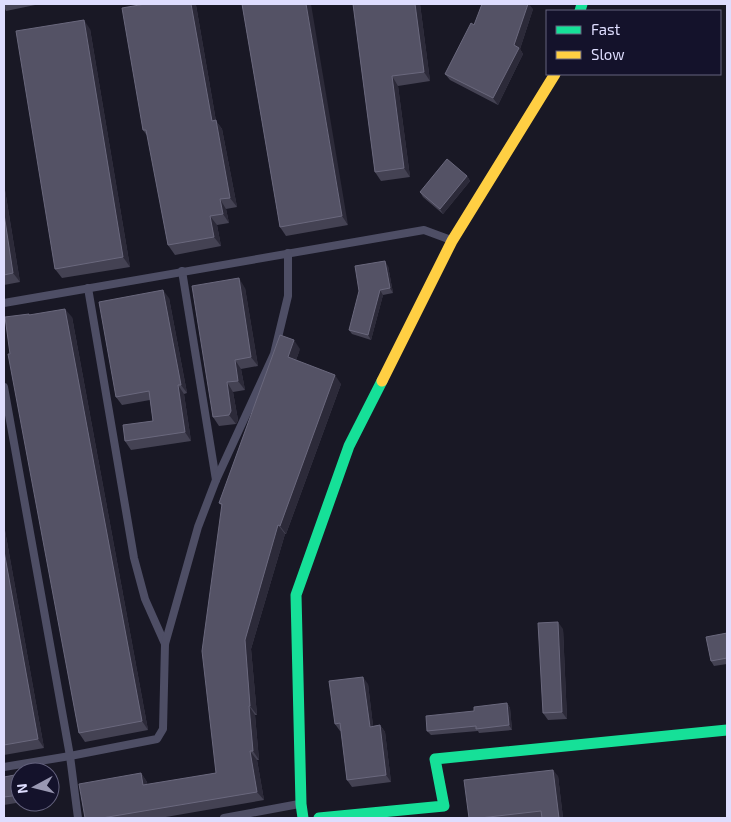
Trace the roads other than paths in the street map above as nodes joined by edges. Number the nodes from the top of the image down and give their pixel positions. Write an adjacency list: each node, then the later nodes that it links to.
1 (554, 75): 2 (main road)
2 (452, 241): 3 (lane); 13 (main road)
3 (288, 253): 4 (lane); 8 (lane)
4 (182, 272): 5 (lane); 8 (lane)
5 (88, 288): 6 (lane); 9 (lane)
6 (4, 303)
7 (4, 388): 11 (lane)
8 (216, 480): 9 (lane)
9 (165, 644): 11 (lane)
10 (727, 730): 17 (main road)
11 (70, 756): 12 (lane); 14 (lane)
12 (4, 767)
13 (301, 804): 15 (lane); 16 (main road)
14 (78, 818)
15 (224, 818)
16 (303, 818)
17 (319, 818)

